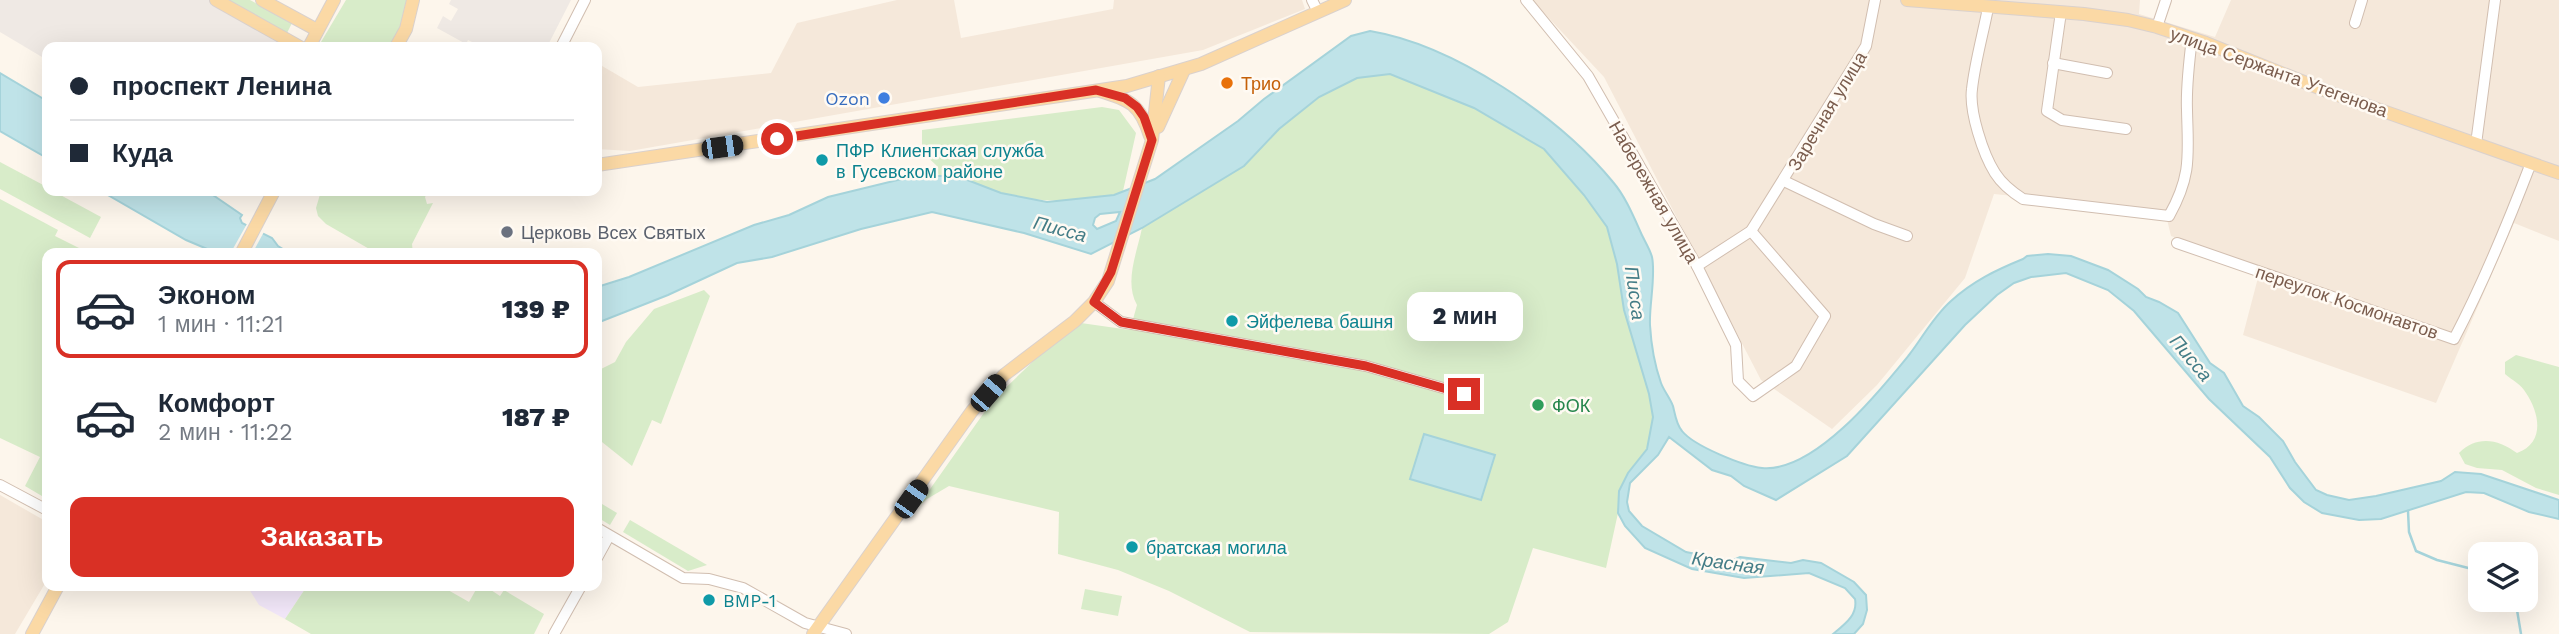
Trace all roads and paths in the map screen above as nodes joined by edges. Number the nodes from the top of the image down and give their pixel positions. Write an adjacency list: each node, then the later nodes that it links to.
1 (216, 0): 20 (main road)
2 (262, 0): 18 (main road)
3 (334, 0): 18 (main road)
4 (413, 0): 22 (main road)
5 (585, 0): 23 (street)
6 (1345, 0): 13 (main road)
7 (1525, 0): 41 (street, Набережная улица)
8 (1875, 0): 35 (street, Заречная улица)
9 (1907, 0): 14 (main road, улица Сержанта Утегенова)
10 (2166, 0): 17 (street)
11 (2362, 0): 16 (street)
12 (2495, 0): 31 (street)
13 (1315, 6): 25 (main road)
14 (1988, 8): 15 (main road, улица Сержанта Утегенова); 19 (street)
15 (2061, 12): 17 (main road, улица Сержанта Утегенова); 24 (street)
16 (2355, 23)
17 (2157, 27): 19 (main road, улица Сержанта Утегенова)
18 (317, 30): 21 (main road)
19 (2192, 38): 31 (main road, улица Сержанта Утегенова)
20 (288, 42)
21 (311, 42)
22 (399, 42)
23 (564, 42)
24 (2053, 63): 26 (street); 29 (street)
25 (1184, 70): 27 (main road); 30 (main road)
26 (2107, 73)
27 (1159, 76): 28 (main road); 30 (main road)
28 (1096, 90): 30 (main road); 33 (main road)
29 (2126, 129)
30 (1152, 140): 42 (main road)
31 (2476, 144): 32 (main road, улица Сержанта Утегенова)
32 (2531, 163): 34 (main road, улица Сержанта Утегенова); 39 (street, переулок Космонавтов)
33 (602, 164)
34 (2559, 173)
35 (1784, 181): 37 (street, Заречная улица); 38 (street, Заречная улица)
36 (272, 196): 40 (main road)
37 (1751, 231): 41 (street, Заречная улица); 41 (street, Набережная улица)
38 (1908, 236)
39 (2177, 243)
40 (244, 248)
41 (1697, 266)
42 (1094, 302): 43 (street); 51 (main road)
43 (1464, 394)
44 (0, 485): 45 (street)
45 (42, 507)
46 (602, 531): 47 (street)
47 (609, 536): 48 (street); 51 (street)
48 (602, 549)
49 (55, 591): 52 (main road)
50 (578, 591): 53 (street)
51 (815, 630): 54 (street)
52 (32, 634)
53 (554, 634)
54 (846, 634)

